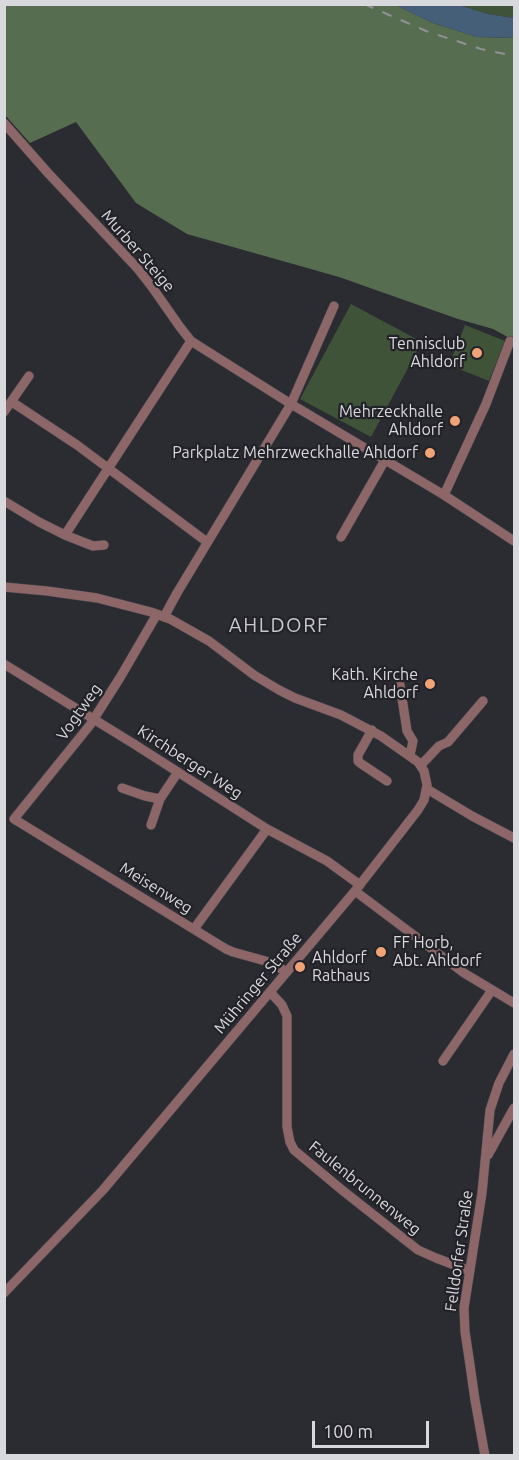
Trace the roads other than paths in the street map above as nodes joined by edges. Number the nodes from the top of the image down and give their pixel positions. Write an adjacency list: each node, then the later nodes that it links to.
1 (4, 123): 3 (street, Murber Steige)
2 (334, 306): 7 (street)
3 (191, 341): 7 (street, Murber Steige); 10 (street)
4 (510, 341): 11 (street)
5 (29, 376): 6 (street)
6 (12, 402): 8 (street); 10 (street)
7 (291, 404): 9 (street, Murber Steige); 16 (street)
8 (4, 412)
9 (386, 460): 11 (street, Murber Steige); 14 (street)
10 (109, 468): 13 (street); 16 (street)
11 (444, 495): 15 (street, Murber Steige)
12 (4, 501): 13 (street)
13 (65, 535): 17 (street)
14 (341, 537)
15 (514, 541)
16 (207, 542): 19 (street)
17 (104, 545)
18 (4, 587): 19 (street)
19 (160, 615): 23 (street, Vogtweg); 24 (street)
20 (4, 664): 23 (street, Kirchberger Weg)
21 (400, 685): 25 (street)
22 (483, 701): 26 (street)
23 (94, 719): 27 (street, Kirchberger Weg); 32 (street, Vogtweg)
24 (372, 730): 25 (street); 28 (street)
25 (410, 755): 26 (street)
26 (421, 765): 30 (street)
27 (178, 772): 31 (street); 34 (street, Kirchberger Weg)
28 (387, 781)
29 (122, 788): 31 (street)
30 (427, 789): 35 (street); 36 (street, Mühringer Straße)
31 (160, 800): 33 (street)
32 (14, 819): 37 (street, Meisenweg)
33 (151, 825)
34 (267, 829): 36 (street, Kirchberger Weg); 37 (street)
35 (514, 838)
36 (358, 888): 38 (street, Mühringer Straße); 39 (street, Kirchberger Weg)
37 (194, 929): 38 (street, Meisenweg)
38 (287, 972): 40 (street, Mühringer Straße)
39 (492, 990): 41 (street, Kirchberger Weg); 43 (street)
40 (270, 992): 46 (street, Faulenbrunnenweg); 47 (street, Mühringer Straße)
41 (514, 1003)
42 (514, 1054): 45 (street, Felldorfer Straße)
43 (443, 1061)
44 (514, 1108): 45 (street)
45 (485, 1160): 46 (street, Felldorfer Straße)
46 (470, 1270): 48 (street, Felldorfer Straße)
47 (4, 1293)
48 (485, 1455)

